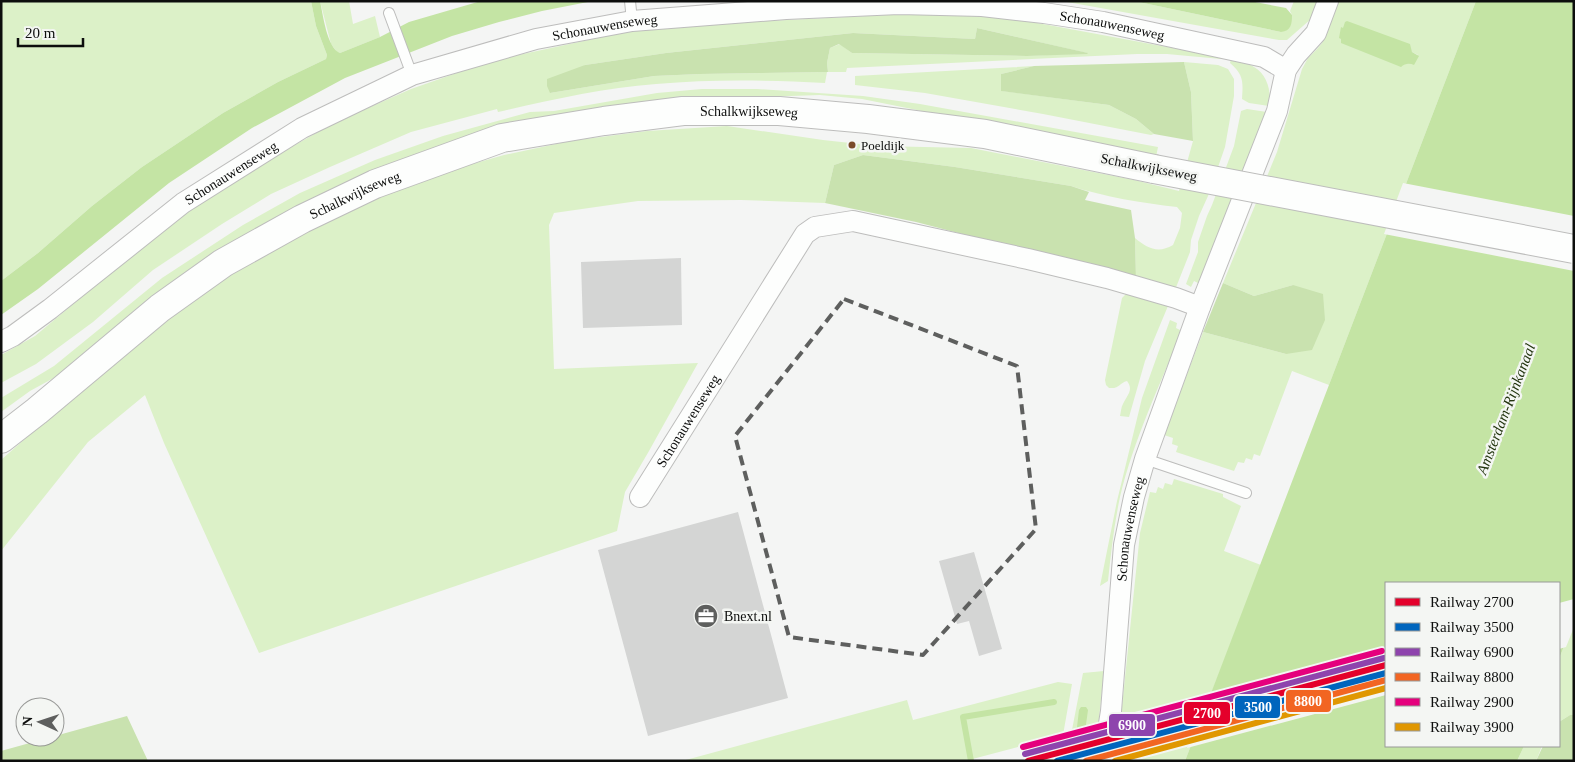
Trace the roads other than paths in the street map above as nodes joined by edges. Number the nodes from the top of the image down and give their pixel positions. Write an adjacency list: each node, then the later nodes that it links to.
1 (1328, 1): 6 (street, Schonauwenseweg)
2 (982, 4): 3 (street, Schonauwenseweg); 6 (street, Schonauwenseweg)
3 (630, 8): 5 (street, Schonauwenseweg)
4 (389, 13): 5 (lane)
5 (409, 65): 9 (street, Schonauwenseweg)
6 (1286, 70): 8 (street, Schonauwenseweg)
7 (1574, 249): 10 (street, Schalkwijkseweg, bridge)
8 (1200, 307): 11 (street, Schonauwenseweg); 13 (street, Schonauwenseweg)
9 (1, 342)
10 (1, 439)
11 (1145, 459): 12 (lane); 14 (street, Schonauwenseweg)
12 (1246, 493)
13 (640, 497)
14 (1103, 761)

